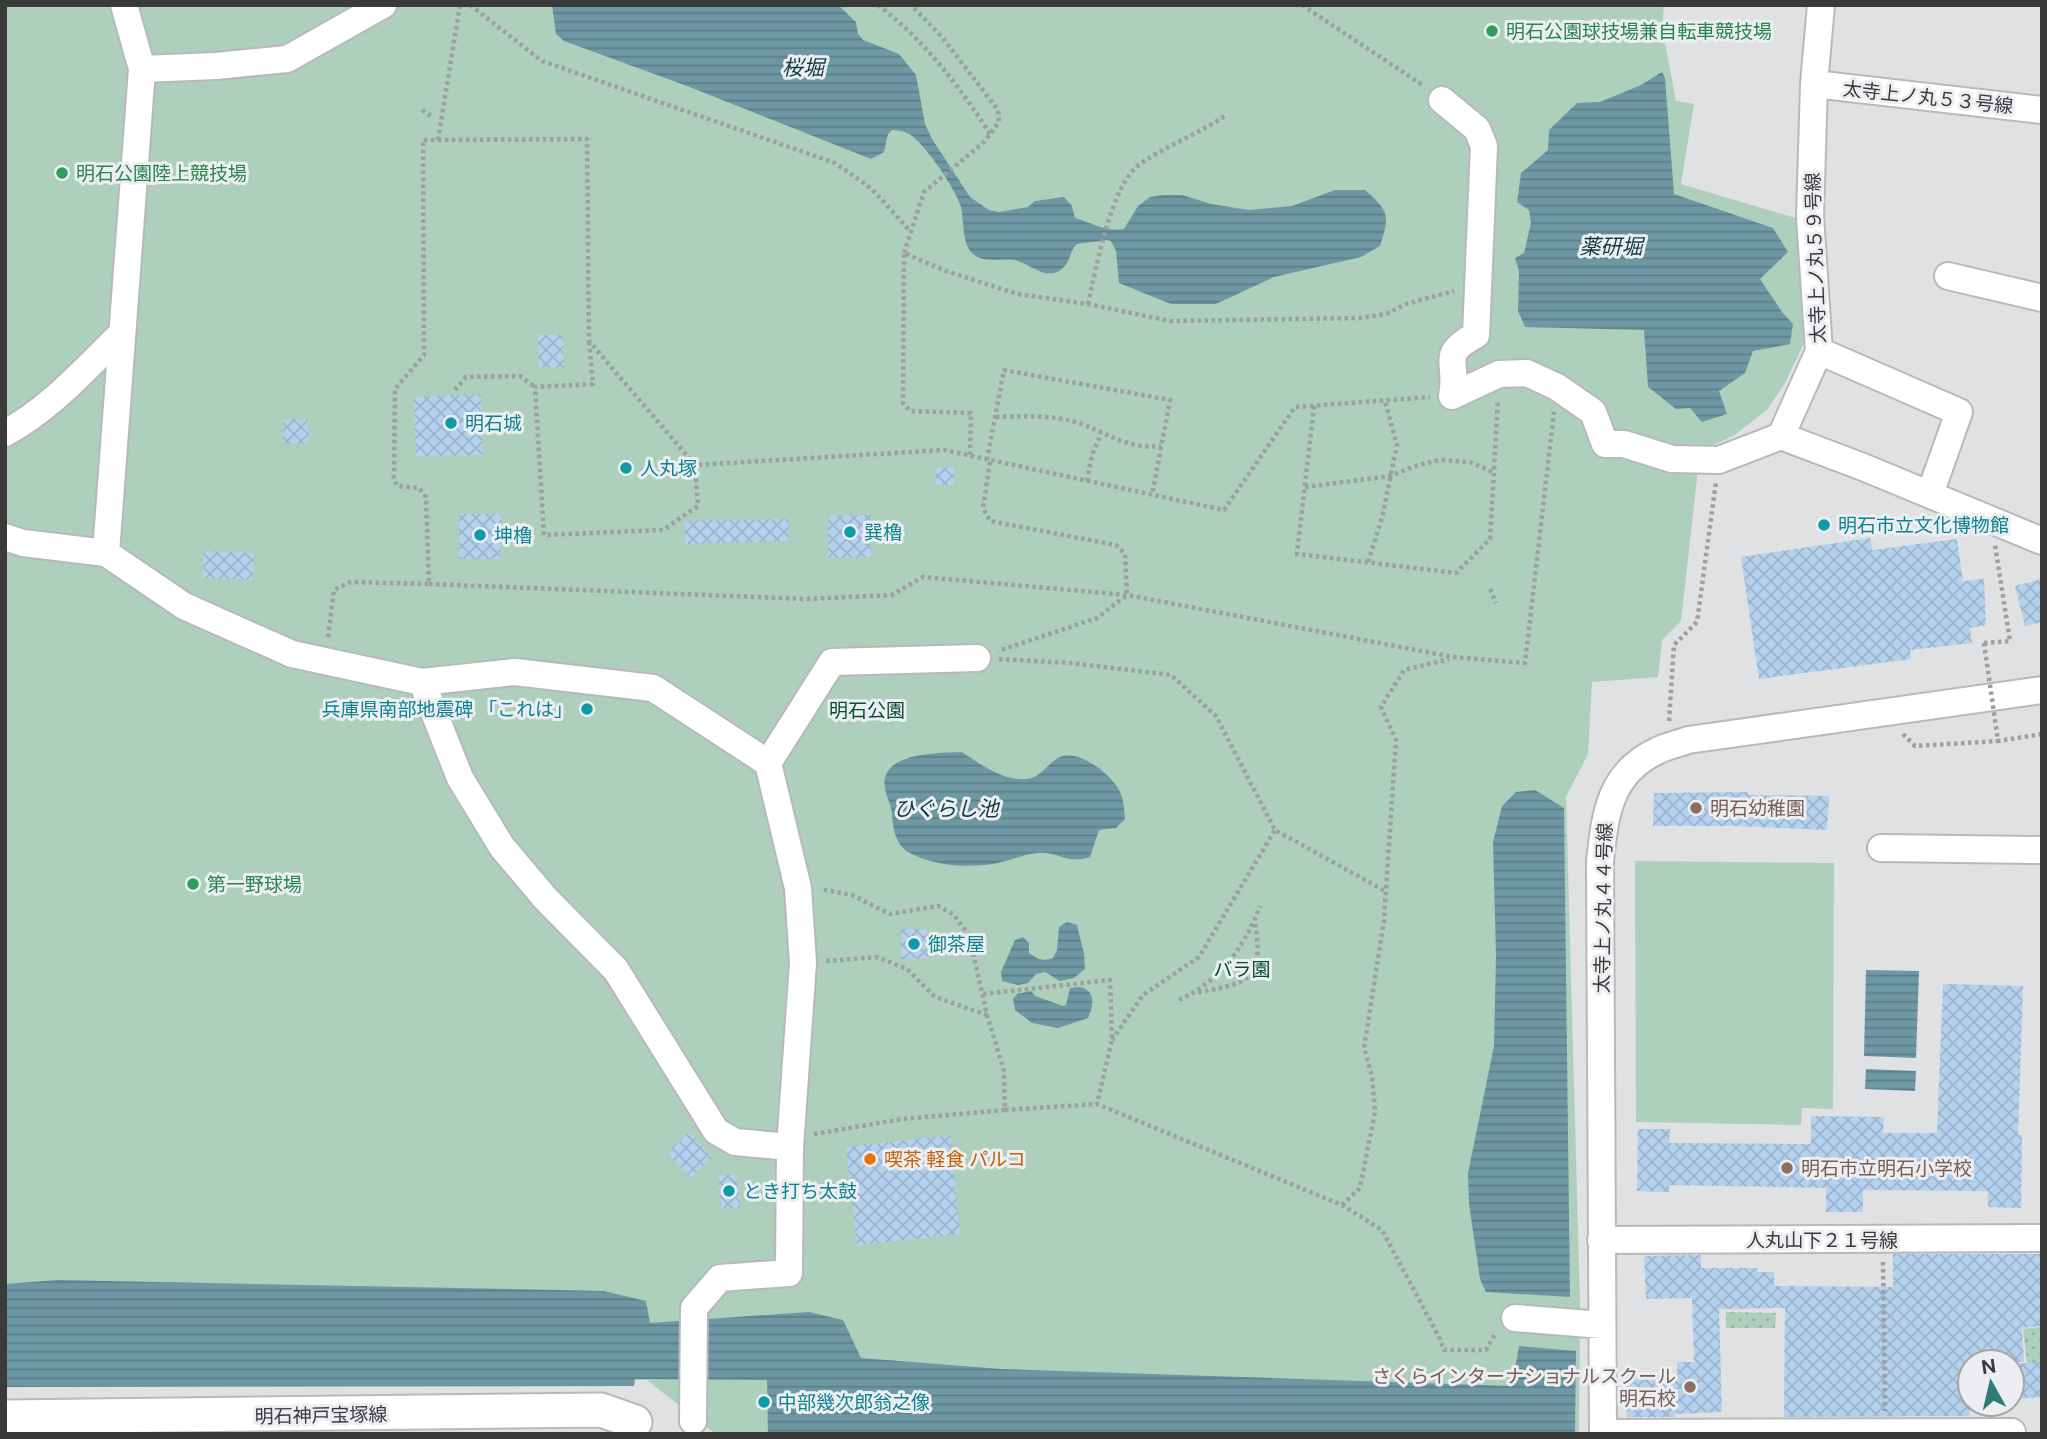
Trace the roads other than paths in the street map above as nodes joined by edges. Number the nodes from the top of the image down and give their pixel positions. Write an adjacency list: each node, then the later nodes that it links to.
1 (124, 5): 4 (street)
2 (383, 5): 4 (street)
3 (1821, 5): 5 (street, 太寺上ノ丸５９号線)
4 (142, 69): 10 (street)
5 (1814, 84): 7 (street, 太寺上ノ丸５３号線); 11 (street, 太寺上ノ丸５９号線)
6 (1442, 100): 13 (street)
7 (2042, 110)
8 (1948, 276): 9 (street)
9 (2042, 298)
10 (121, 334): 12 (street); 17 (street)
11 (1819, 351): 13 (street, 太寺上ノ丸５９号線); 14 (street)
12 (5, 433)
13 (1781, 436): 14 (street)
14 (1930, 494): 16 (street)
15 (5, 537): 17 (street)
16 (2042, 541)
17 (106, 553): 19 (street)
18 (977, 658): 21 (street)
19 (422, 682): 21 (street); 24 (street)
20 (2042, 690): 26 (street, 太寺上ノ丸４４号線)
21 (768, 763): 24 (street)
22 (1881, 848): 23 (street)
23 (2042, 850)
24 (791, 1142): 30 (street)
25 (2042, 1238): 26 (street, 人丸山下２１号線)
26 (1601, 1240): 28 (street, 太寺上ノ丸４４号線)
27 (1515, 1318): 28 (street)
28 (1592, 1324): 34 (street, 太寺上ノ丸４４号線)
29 (5, 1417): 31 (main road, 明石神戸宝塚線)
30 (694, 1421)
31 (167, 1425): 32 (main road, 明石神戸宝塚線)
32 (642, 1428)
33 (2012, 1433): 34 (street)
34 (1603, 1434)

